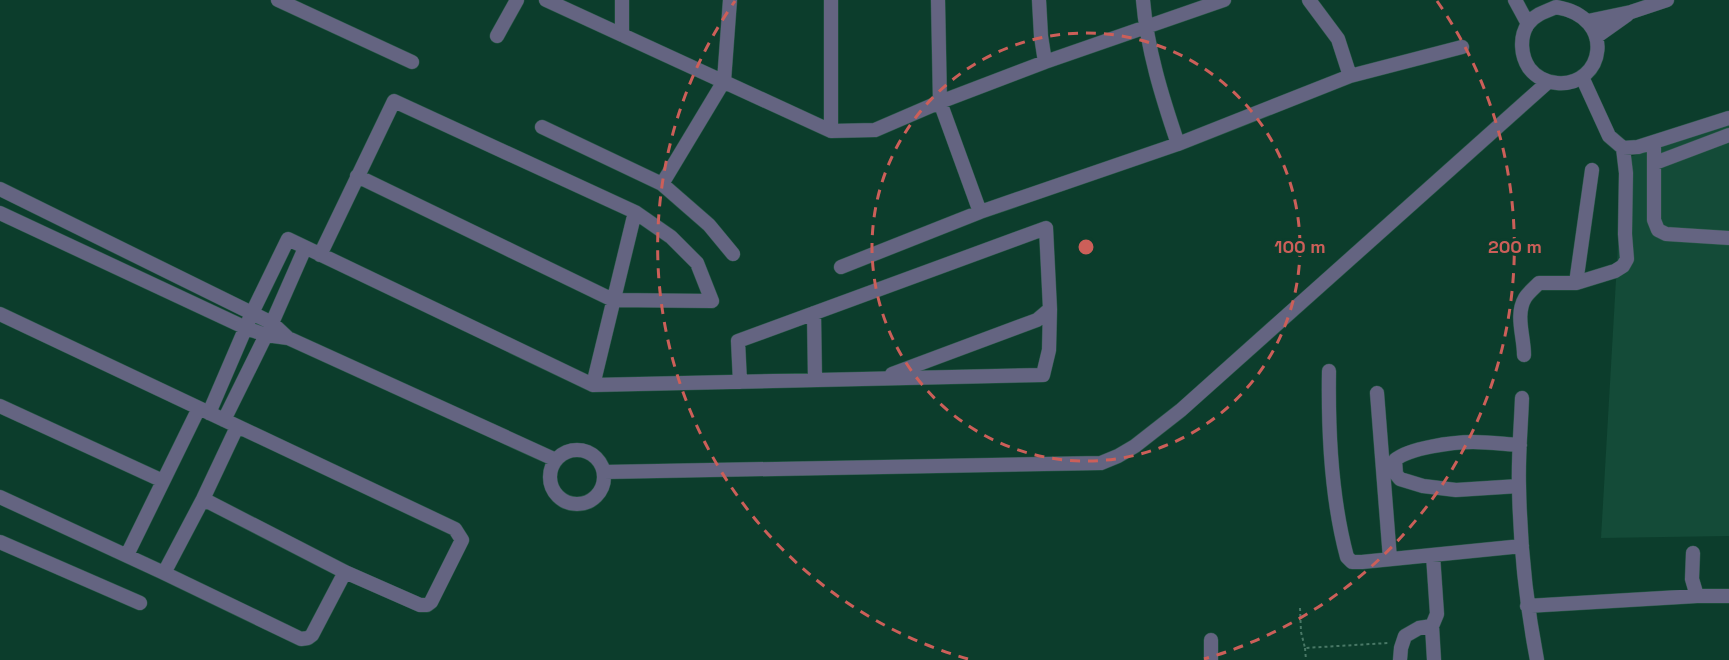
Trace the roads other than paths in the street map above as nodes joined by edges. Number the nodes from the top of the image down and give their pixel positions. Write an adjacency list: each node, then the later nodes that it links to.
1 (278, 0): 23 (street)
2 (517, 0): 20 (street)
3 (546, 0): 19 (street)
4 (622, 0): 19 (street)
5 (730, 0): 27 (street)
6 (831, 0): 32 (street)
7 (938, 0): 29 (street)
8 (1039, 0): 24 (street)
9 (1143, 0): 18 (street)
10 (1224, 0): 18 (street)
11 (1309, 0): 25 (street)
12 (1515, 0): 17 (street)
13 (1667, 0): 15 (street)
14 (1553, 4): 16 (street); 17 (street)
15 (1631, 12): 16 (street); 21 (street)
16 (1588, 21): 21 (street)
17 (1528, 24): 28 (street)
18 (1145, 28): 24 (street); 35 (street)
19 (622, 35): 27 (street)
20 (497, 36)
21 (1596, 37): 26 (street)
22 (1462, 47): 25 (street)
23 (412, 62)
24 (1045, 62): 29 (street)
25 (1350, 76): 35 (street)
26 (1582, 77): 28 (street); 36 (street)
27 (724, 81): 32 (street); 40 (street)
28 (1548, 82): 72 (street)
29 (940, 102): 32 (street); 43 (street)
30 (1729, 118): 34 (street)
31 (542, 127): 40 (street)
32 (831, 131)
33 (1729, 135): 37 (street)
34 (1654, 142): 36 (street); 37 (street)
35 (1178, 144): 43 (street)
36 (1623, 148): 50 (street)
37 (1655, 163): 45 (street)
38 (1592, 170): 50 (street)
39 (357, 176): 42 (street); 48 (street); 51 (street)
40 (662, 184): 47 (street)
41 (0, 189): 53 (street)
42 (635, 212): 51 (street); 51 (street)
43 (980, 212): 49 (street)
44 (0, 213): 56 (street)
45 (1729, 238)
46 (305, 248): 48 (street); 53 (street); 57 (street)
47 (733, 254)
48 (320, 255): 63 (street)
49 (842, 267)
50 (1576, 283): 58 (street)
51 (613, 300): 63 (street)
52 (1050, 309): 55 (street); 60 (street); 60 (street)
53 (252, 313): 56 (street); 57 (street)
54 (0, 314): 67 (street)
55 (814, 314): 61 (street); 62 (street)
56 (246, 328): 57 (street); 67 (street)
57 (269, 329): 68 (street); 71 (street)
58 (1524, 355)
59 (1329, 371): 82 (street)
60 (879, 378): 61 (street)
61 (816, 380): 62 (street)
62 (740, 382): 63 (street)
63 (593, 385)
64 (1377, 393): 82 (street)
65 (1522, 398): 70 (street)
66 (0, 406): 73 (street)
67 (204, 411): 68 (street); 73 (street)
68 (224, 420): 69 (street)
69 (237, 427): 76 (street); 83 (street)
70 (1520, 445): 74 (street); 74 (street)
71 (556, 460): 72 (street); 72 (street)
72 (604, 472)
73 (163, 481): 80 (street)
74 (1519, 486): 78 (street)
75 (0, 497): 80 (street)
76 (203, 499): 83 (street); 84 (street)
77 (0, 543): 87 (street)
78 (1522, 546): 81 (street); 88 (street)
79 (1693, 553): 85 (street)
80 (127, 555): 84 (street)
81 (1433, 555): 82 (street); 89 (street)
82 (1390, 559)
83 (345, 572): 84 (street)
84 (164, 573)
85 (1696, 596): 86 (street); 88 (street)
86 (1729, 596)
87 (140, 603)
88 (1527, 606): 94 (street)
89 (1432, 626): 92 (street); 93 (street)
90 (1211, 640): 91 (street)
91 (1211, 660)
92 (1400, 660)
93 (1434, 660)
94 (1537, 660)

